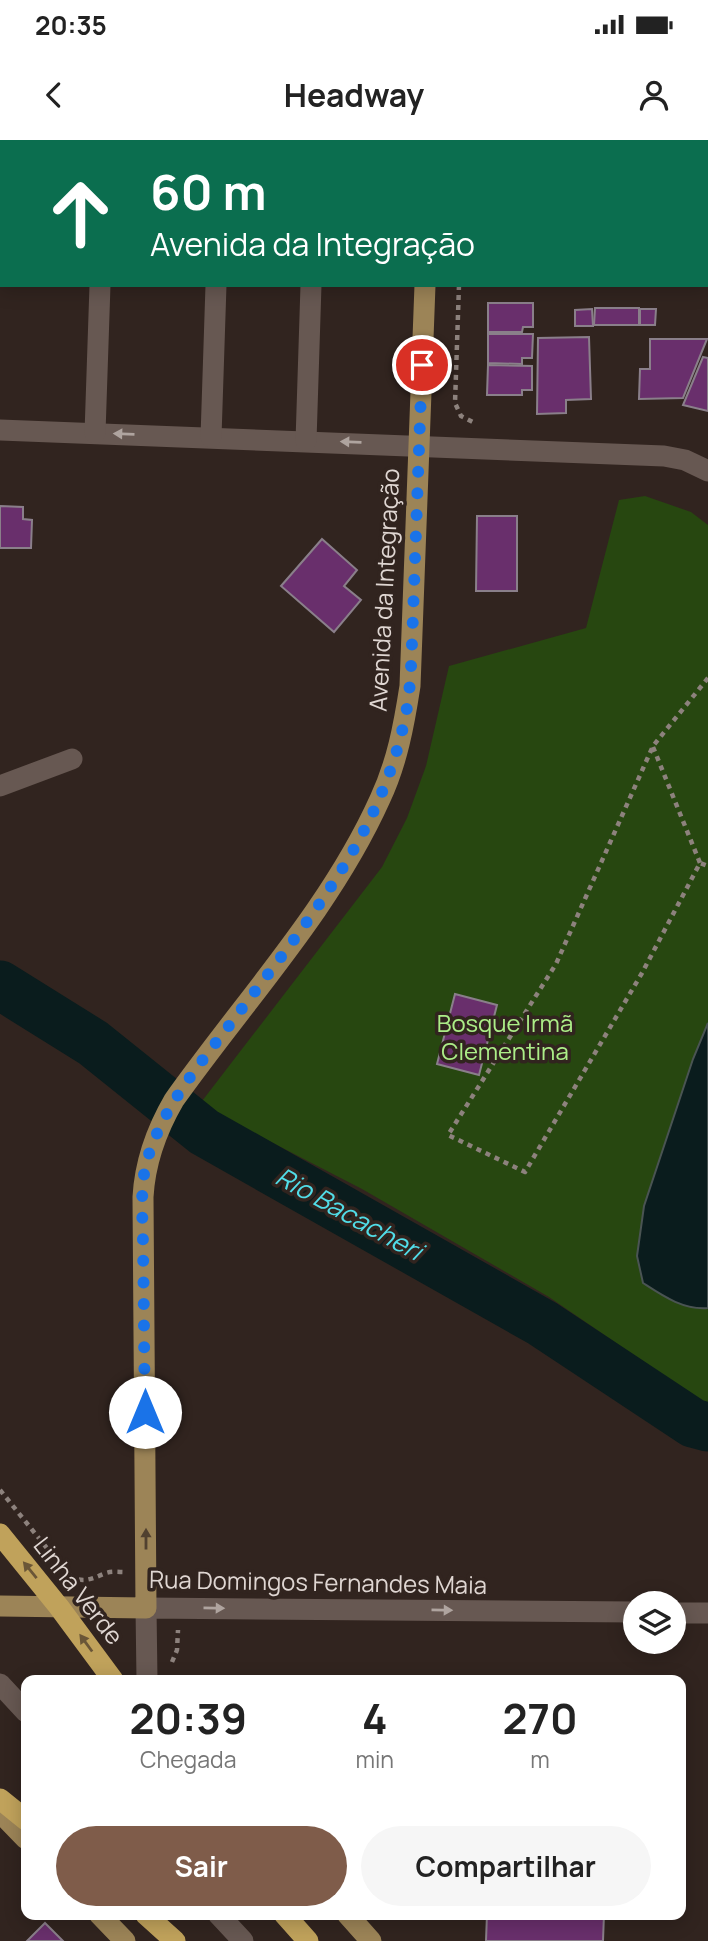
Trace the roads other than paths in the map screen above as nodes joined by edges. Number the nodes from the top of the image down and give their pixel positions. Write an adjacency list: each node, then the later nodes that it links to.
1 (100, 287): 6 (street)
2 (216, 287): 7 (street)
3 (311, 287): 8 (street)
4 (425, 287): 9 (main road, Avenida da Integração)
5 (0, 430): 6 (street)
6 (95, 433): 7 (street, one-way to 6)
7 (211, 437): 8 (street)
8 (306, 441): 9 (street, one-way to 8)
9 (419, 445): 10 (street); 16 (main road, Avenida da Integração, one-way to 9)
10 (708, 471)
11 (72, 759): 12 (street)
12 (0, 786)
13 (0, 1534): 15 (highway, Linha Verde, one-way to 13)
14 (0, 1606): 15 (main road, Rua Domingos Fernandes Maia)
15 (60, 1607): 16 (main road, Rua Domingos Fernandes Maia); 20 (highway, Linha Verde, one-way to 15)
16 (146, 1608): 17 (street, Rua Domingos Fernandes Maia, one-way to 17); 21 (street)
17 (623, 1612)
18 (686, 1613): 19 (street)
19 (708, 1613)
20 (109, 1675)
21 (147, 1675)
22 (0, 1684): 23 (street)
23 (21, 1707)
24 (0, 1799): 26 (highway)
25 (0, 1812): 27 (main road)
26 (21, 1816)
27 (21, 1834)
28 (105, 1920): 33 (main road)
29 (152, 1920): 34 (highway)
30 (224, 1920): 35 (street)
31 (289, 1920): 36 (highway)
32 (352, 1920): 37 (main road)
33 (125, 1941)
34 (176, 1941)
35 (243, 1941)
36 (308, 1941)
37 (371, 1941)

